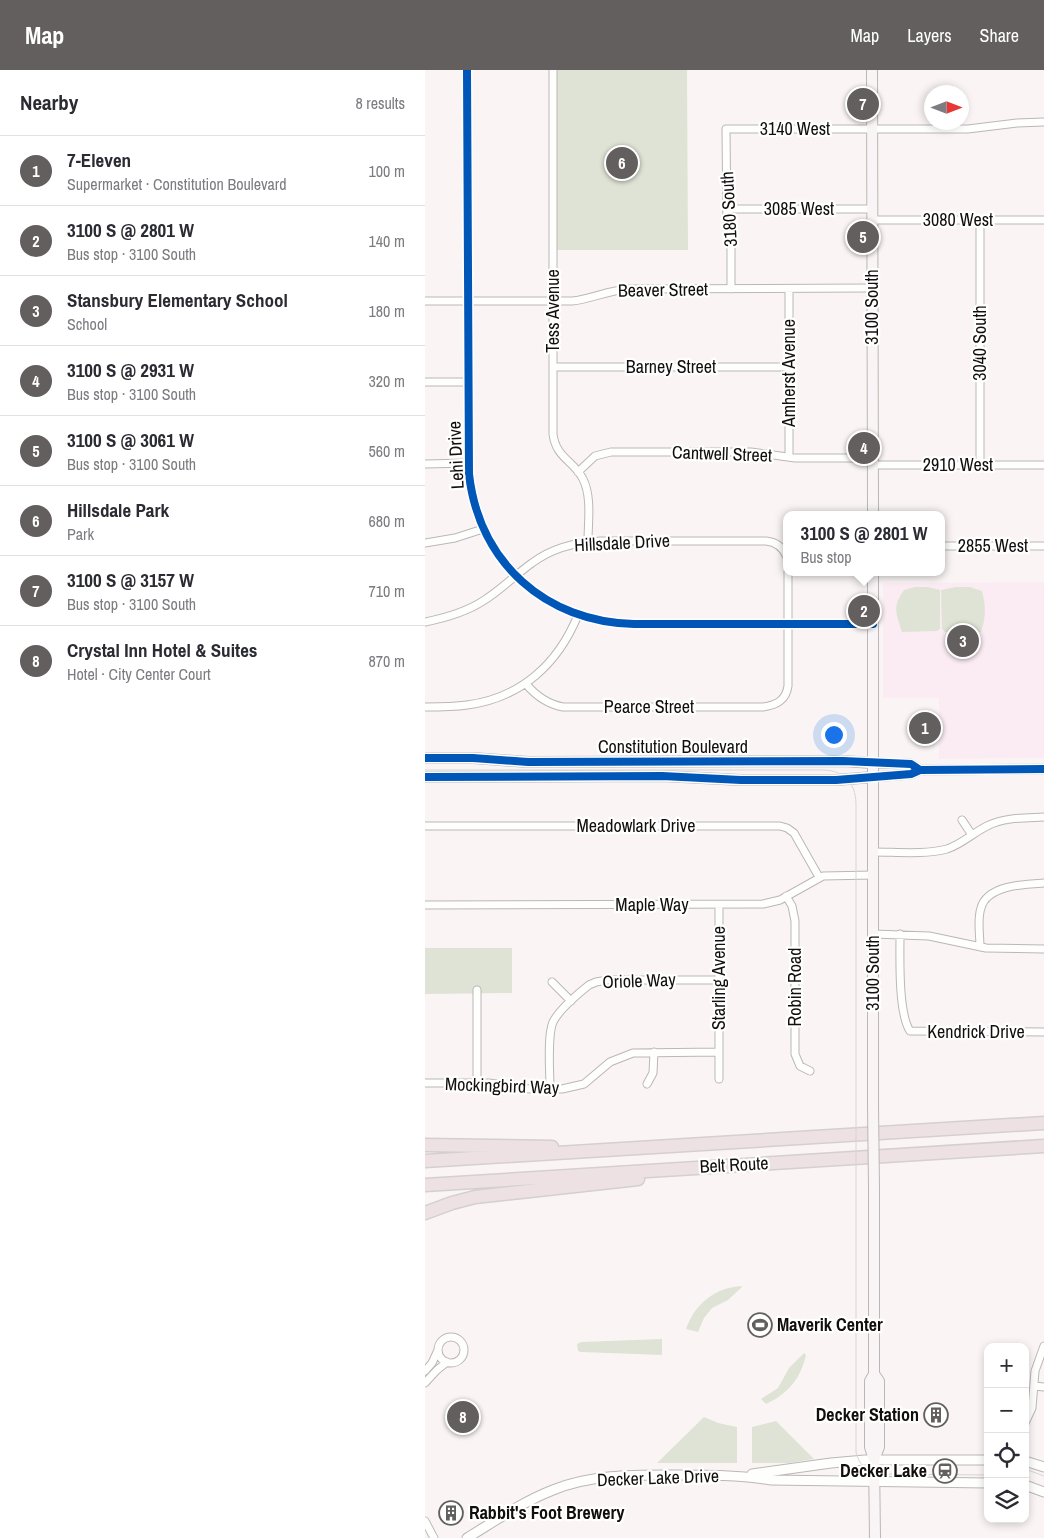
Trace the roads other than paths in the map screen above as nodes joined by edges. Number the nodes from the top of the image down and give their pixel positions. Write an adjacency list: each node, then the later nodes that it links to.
1 (467, 70): 15 (street, Lehi Drive)
2 (553, 70): 16 (street, Tess Avenue)
3 (872, 70): 5 (main road, 3100 South)
4 (1044, 122): 5 (street, 3140 West)
5 (872, 128): 6 (street, 3140 West); 8 (main road, 3100 South)
6 (726, 129): 7 (street, 3180 South)
7 (727, 209): 8 (street, 3085 West); 12 (street, 3180 South)
8 (872, 215): 9 (street, 3080 West); 11 (main road, 3100 South)
9 (980, 220): 10 (street, 3080 West); 25 (street, 3040 South)
10 (1044, 220)
11 (872, 288): 13 (street, Beaver Street); 22 (main road, 3100 South)
12 (731, 289): 13 (street, Beaver Street); 16 (street, Beaver Street)
13 (789, 289): 18 (street, Amherst Avenue)
14 (425, 301): 15 (street, Beaver Street)
15 (468, 301): 16 (street, Beaver Street); 20 (street, Lehi Drive)
16 (553, 301): 17 (street, Tess Avenue)
17 (553, 367): 18 (street, Barney Street); 27 (street, Tess Avenue)
18 (789, 367): 21 (street, Amherst Avenue)
19 (425, 382): 20 (street)
20 (468, 382): 23 (street, Lehi Drive)
21 (789, 457): 22 (street, Cantwell Street); 27 (street, Cantwell Street)
22 (873, 462): 25 (street, 2910 West); 28 (main road, 3100 South)
23 (469, 463): 24 (street); 29 (street, Lehi Drive)
24 (425, 464)
25 (980, 465): 26 (street, 2910 West)
26 (1044, 465)
27 (578, 472): 30 (street, Tess Avenue)
28 (873, 511)
29 (483, 529): 31 (street); 35 (street, Lehi Drive)
30 (588, 541): 34 (street, Hillsdale Drive); 35 (street, Hillsdale Drive)
31 (425, 543)
32 (945, 546): 33 (street, 2855 West)
33 (1044, 546)
34 (783, 551)
35 (516, 576): 38 (street, Lehi Drive); 39 (street, Hillsdale Drive)
36 (788, 576): 40 (street)
37 (873, 576): 41 (main road, 3100 South)
38 (578, 615): 40 (street, Lehi Drive); 42 (street)
39 (425, 622)
40 (788, 624): 41 (street, Lehi Drive); 42 (street, Pearce Street)
41 (873, 624): 45 (main road, 3100 South)
42 (526, 684): 43 (street)
43 (425, 707)
44 (425, 758): 45 (main road, Constitution Boulevard)
45 (873, 763): 47 (street, Constitution Boulevard); 49 (main road, 3100 South)
46 (1044, 769): 47 (street, Constitution Boulevard)
47 (920, 770): 49 (street, Constitution Boulevard)
48 (425, 777): 49 (main road, Constitution Boulevard)
49 (873, 777): 54 (main road, 3100 South)
50 (1044, 817): 53 (street)
51 (962, 820): 53 (street)
52 (425, 826): 56 (street, Meadowlark Drive)
53 (972, 835): 54 (street)
54 (873, 852): 55 (main road, 3100 South)
55 (873, 875): 56 (street, Maple Way); 61 (main road, 3100 South)
56 (819, 877): 58 (street, Maple Way)
57 (1044, 883): 63 (street)
58 (786, 896): 60 (street, Maple Way); 72 (street, Robin Road)
59 (425, 905): 60 (street, Maple Way)
60 (719, 905): 65 (street, Starling Avenue)
61 (873, 934): 62 (street); 94 (main road, 3100 South, bridge)
62 (900, 934): 63 (street); 69 (street, Kendrick Drive)
63 (979, 948): 64 (street)
64 (1044, 949)
65 (719, 980): 68 (street, Oriole Way); 71 (street, Starling Avenue)
66 (552, 982): 68 (street)
67 (477, 990): 75 (street)
68 (571, 1001): 77 (street, Oriole Way)
69 (1044, 1032)
70 (654, 1052): 71 (street, Mockingbird Way); 76 (street); 77 (street, Mockingbird Way)
71 (719, 1052): 73 (street, Starling Avenue)
72 (810, 1071)
73 (719, 1078)
74 (425, 1083): 75 (street, Mockingbird Way)
75 (477, 1083): 77 (street, Mockingbird Way)
76 (647, 1084)
77 (550, 1089)
78 (1044, 1123): 81 (highway, Belt Route)
79 (425, 1145): 81 (highway)
80 (1044, 1146): 83 (highway, Belt Route)
81 (610, 1150): 82 (highway, Belt Route)
82 (425, 1161)
83 (692, 1168): 84 (highway, Belt Route); 85 (highway)
84 (425, 1185)
85 (425, 1214)
86 (1044, 1346): 91 (street)
87 (438, 1350): 88 (street); 88 (street); 89 (street)
88 (447, 1362): 90 (street)
89 (425, 1371)
90 (425, 1383)
91 (1034, 1386): 92 (street); 93 (street)
92 (1044, 1387)
93 (1029, 1414)
94 (874, 1460): 95 (street, Decker Lake Drive); 98 (street, Decker Lake Drive); 99 (main road, 3100 South)
95 (984, 1460)
96 (1029, 1462): 97 (street)
97 (1044, 1467)
98 (744, 1476): 99 (street, Decker Lake Drive); 105 (street, Decker Lake Drive)
99 (875, 1480): 100 (street, Decker Lake Drive); 106 (main road, 3100 South)
100 (984, 1483)
101 (1029, 1486): 102 (street)
102 (1044, 1492)
103 (425, 1521): 104 (street)
104 (435, 1538)
105 (467, 1538)
106 (875, 1538)

